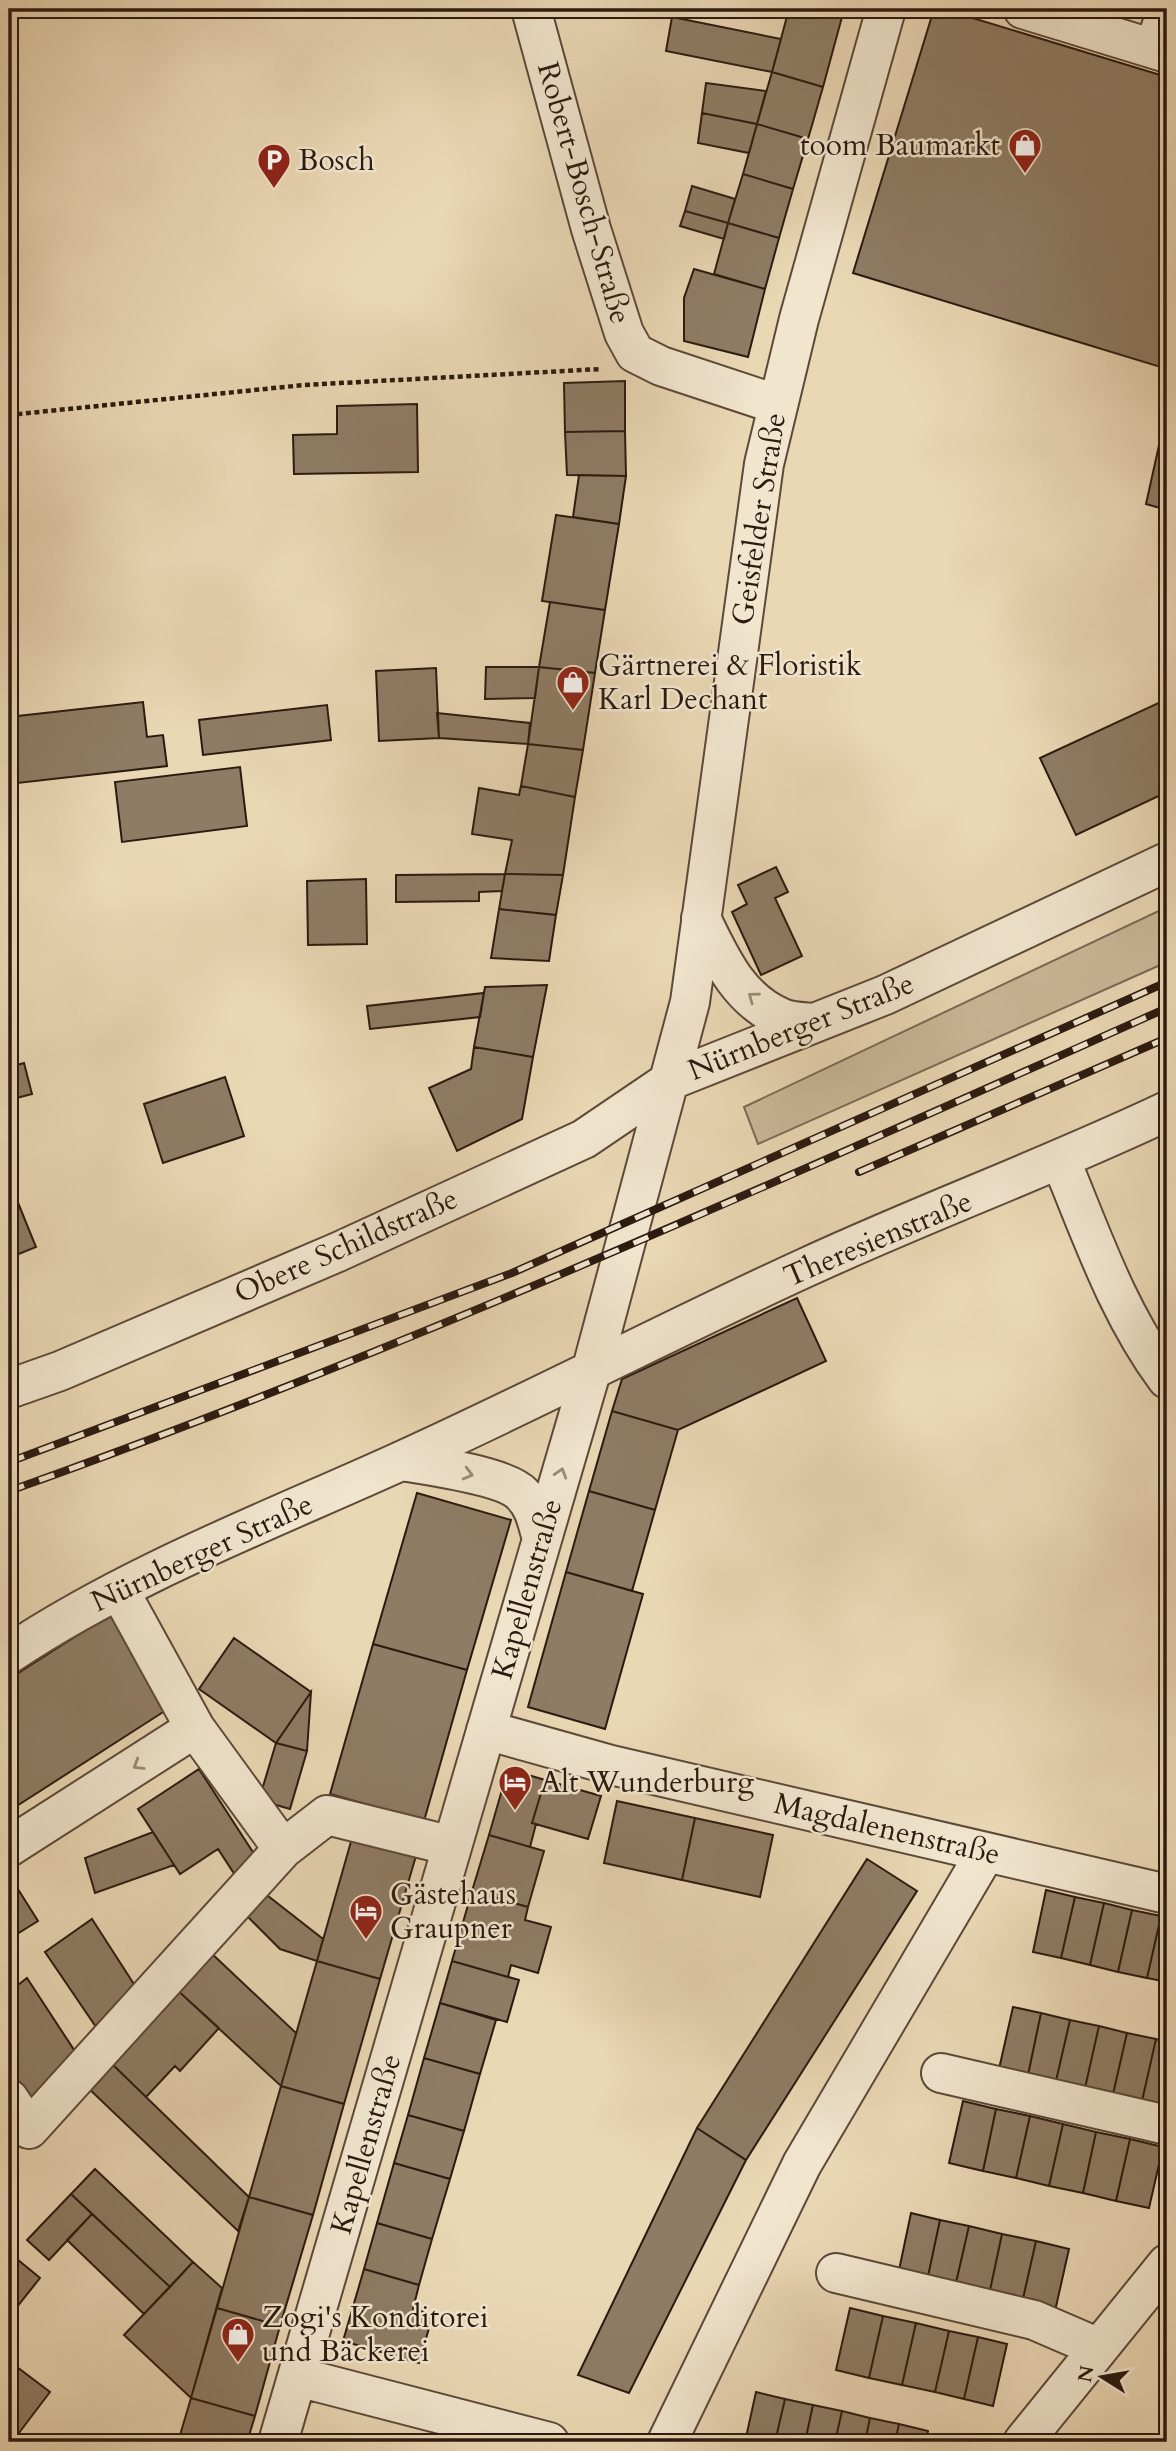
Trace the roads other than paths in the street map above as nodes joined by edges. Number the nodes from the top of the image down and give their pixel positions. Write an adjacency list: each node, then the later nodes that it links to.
1 (531, 9): 6 (street, Robert-Bosch-Straße)
2 (886, 9): 6 (street, Geisfelder Straße)
3 (1026, 9): 5 (street)
4 (1167, 9): 5 (street)
5 (1161, 51)
6 (776, 404): 8 (street, Geisfelder Straße)
7 (1167, 862): 9 (street, Nürnberger Straße)
8 (701, 918): 9 (street, one-way to 8); 10 (street, Geisfelder Straße)
9 (814, 1023): 10 (street, Nürnberger Straße)
10 (671, 1080): 13 (street, Nürnberger Straße); 15 (street, Obere Schildstraße)
11 (1167, 1111): 12 (street, Theresienstraße)
12 (1061, 1161): 13 (street, Theresienstraße); 14 (street)
13 (592, 1372): 16 (street, Nürnberger Straße); 17 (street, Kapellenstraße, one-way to 13)
14 (1167, 1379)
15 (9, 1389)
16 (401, 1461): 17 (street, one-way to 17); 18 (street, Nürnberger Straße)
17 (541, 1539): 21 (street, Kapellenstraße)
18 (119, 1590): 19 (street, Nürnberger Straße); 20 (street)
19 (9, 1654)
20 (195, 1728): 23 (street, one-way to 23); 24 (street)
21 (486, 1730): 22 (street, Kapellenstraße); 25 (street, Magdalenenstraße)
22 (452, 1846): 24 (street); 33 (street, Kapellenstraße)
23 (9, 1847)
24 (283, 1849): 28 (street)
25 (986, 1852): 26 (street, Magdalenenstraße); 36 (street)
26 (1167, 1894)
27 (941, 2073): 29 (street)
28 (9, 2099)
29 (1167, 2125)
30 (1167, 2264): 32 (street)
31 (836, 2273): 32 (street)
32 (1099, 2348): 37 (street)
33 (298, 2376): 34 (street, Kapellenstraße); 35 (street)
34 (278, 2442)
35 (549, 2442)
36 (667, 2442)
37 (1023, 2442)

